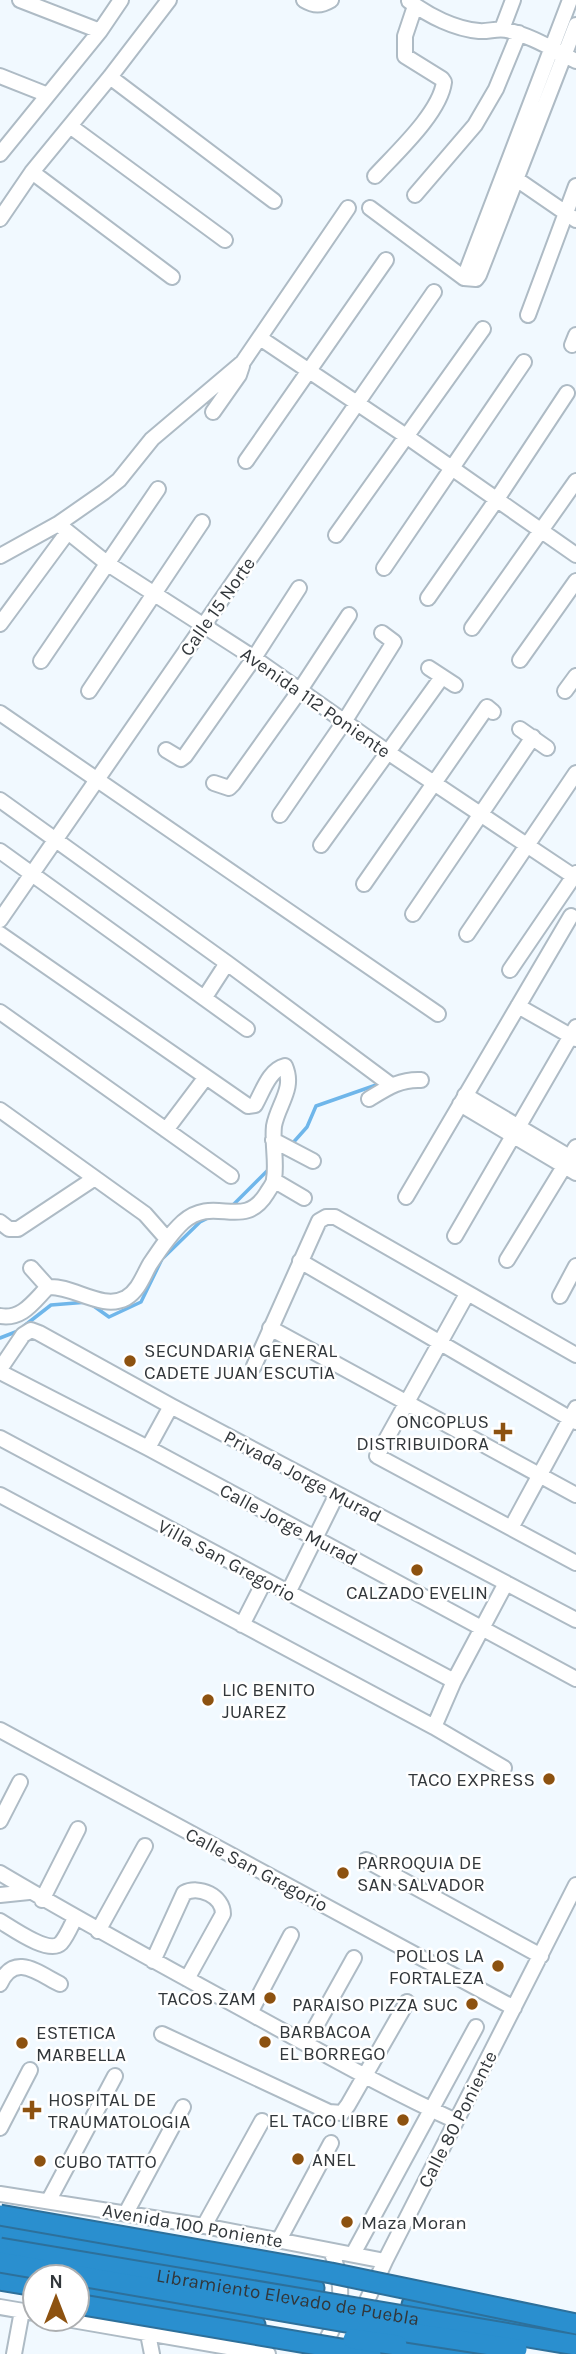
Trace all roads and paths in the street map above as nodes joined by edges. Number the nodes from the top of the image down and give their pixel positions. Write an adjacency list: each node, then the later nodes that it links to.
1 (20, 0): 11 (street)
2 (121, 0): 11 (street)
3 (169, 0): 15 (street)
4 (304, 0): 5 (street)
5 (331, 0)
6 (513, 0): 10 (street)
7 (570, 0): 13 (street)
8 (411, 3): 10 (street); 21 (street)
9 (576, 25): 13 (street)
10 (502, 29): 12 (street)
11 (100, 31): 16 (street)
12 (519, 33): 13 (street); 23 (street)
13 (564, 55): 20 (street)
14 (0, 76): 16 (street)
15 (110, 77): 17 (street); 24 (street)
16 (48, 95): 18 (street)
17 (70, 127): 19 (street); 29 (street)
18 (2, 148)
19 (32, 172): 28 (street); 31 (street)
20 (511, 175): 26 (street); 27 (street)
21 (375, 176)
22 (576, 186): 27 (street)
23 (415, 195)
24 (274, 201)
25 (348, 208): 35 (street)
26 (370, 208)
27 (571, 217): 33 (street)
28 (0, 219)
29 (225, 240)
30 (386, 260): 38 (street)
31 (172, 277)
32 (434, 292): 40 (street, Calle 15 Norte)
33 (528, 315)
34 (482, 329): 42 (street)
35 (260, 338): 36 (street); 38 (street)
36 (243, 362): 41 (street); 49 (street)
37 (524, 362): 44 (street)
38 (310, 371): 40 (street); 43 (street)
39 (568, 393): 47 (street)
40 (357, 403): 42 (street); 62 (street, Calle 15 Norte)
41 (213, 412)
42 (406, 436): 44 (street); 51 (street)
43 (246, 461)
44 (450, 468): 47 (street); 55 (street)
45 (576, 481): 50 (street)
46 (158, 489): 54 (street)
47 (497, 499): 50 (street); 59 (street)
48 (202, 522): 58 (street)
49 (62, 528): 53 (street); 54 (street, Avenida 112 Poniente); 61 (street)
50 (542, 531): 52 (street); 63 (street)
51 (336, 535)
52 (576, 555)
53 (0, 556)
54 (108, 564): 58 (street, Avenida 112 Poniente); 67 (street)
55 (384, 568)
56 (576, 581): 66 (street)
57 (299, 588): 65 (street)
58 (154, 592): 62 (street, Avenida 112 Poniente); 73 (street)
59 (428, 598)
60 (349, 615): 72 (street)
61 (0, 624)
62 (203, 626): 65 (street, Avenida 112 Poniente); 84 (street, Calle 15 Norte)
63 (472, 628)
64 (382, 633): 77 (street)
65 (254, 658): 72 (street, Avenida 112 Poniente); 81 (street)
66 (520, 660)
67 (41, 662)
68 (429, 668): 70 (street)
69 (576, 676): 74 (street)
70 (442, 677): 71 (street); 82 (street)
71 (455, 685)
72 (300, 690): 77 (street, Avenida 112 Poniente); 85 (street)
73 (89, 691)
74 (565, 691)
75 (490, 709): 86 (street)
76 (0, 713): 84 (street)
77 (344, 722): 82 (street, Avenida 112 Poniente); 89 (street)
78 (520, 729): 79 (street)
79 (533, 737): 80 (street); 88 (street)
80 (547, 748)
81 (166, 750)
82 (389, 753): 86 (street, Avenida 112 Poniente); 91 (street)
83 (576, 773): 92 (street)
84 (97, 781): 90 (street, Calle 15 Norte); 107 (street)
85 (214, 783)
86 (435, 783): 88 (street, Avenida 112 Poniente); 96 (street)
87 (0, 800): 90 (street)
88 (480, 813): 92 (street, Avenida 112 Poniente); 97 (street)
89 (280, 815)
90 (56, 840): 94 (street, Calle 15 Norte); 102 (street)
91 (321, 845)
92 (526, 846): 95 (street, Avenida 112 Poniente); 101 (street)
93 (0, 851): 94 (street)
94 (32, 874): 99 (street, Calle 15 Norte); 104 (street)
95 (575, 876): 103 (street)
96 (364, 884)
97 (413, 914)
98 (571, 916): 105 (street)
99 (0, 920)
100 (0, 934): 110 (street)
101 (467, 934)
102 (228, 963): 104 (street); 112 (street)
103 (510, 970)
104 (205, 997): 108 (street)
105 (518, 1006): 109 (street); 114 (street)
106 (0, 1012): 116 (street)
107 (438, 1014)
108 (247, 1029)
109 (574, 1034): 117 (street)
110 (206, 1077): 116 (street); 118 (street)
111 (421, 1080): 112 (street)
112 (391, 1085): 113 (street)
113 (369, 1099)
114 (462, 1100): 117 (street); 124 (street)
115 (0, 1110): 122 (street)
116 (166, 1130): 121 (street)
117 (514, 1130): 120 (street); 127 (street)
118 (273, 1140): 119 (street); 123 (street)
119 (313, 1161)
120 (573, 1161): 129 (street)
121 (231, 1177)
122 (95, 1178): 126 (street); 128 (street)
123 (275, 1181): 125 (street); 128 (street)
124 (406, 1197)
125 (304, 1198)
126 (0, 1222)
127 (455, 1236)
128 (167, 1239): 133 (street)
129 (507, 1260)
130 (300, 1261): 134 (street); 137 (street); 138 (street)
131 (576, 1266): 135 (street)
132 (31, 1268): 133 (street)
133 (48, 1287): 136 (street)
134 (467, 1294): 138 (street); 139 (street)
135 (560, 1296)
136 (6, 1317)
137 (270, 1328): 140 (street); 142 (street)
138 (441, 1344): 142 (street); 144 (street)
139 (576, 1355)
140 (254, 1366)
141 (0, 1370): 143 (street, Privada Jorge Murad); 146 (street, Calle Jorge Murad)
142 (407, 1404): 147 (street); 151 (street)
143 (171, 1406): 146 (street); 148 (street, Privada Jorge Murad)
144 (574, 1416): 147 (street)
145 (0, 1438): 154 (street, Villa San Gregorio)
146 (148, 1448): 152 (street, Calle Jorge Murad)
147 (538, 1475): 150 (street); 151 (street)
148 (337, 1494): 152 (street); 155 (street, Privada Jorge Murad)
149 (0, 1495): 158 (street)
150 (576, 1495)
151 (511, 1528): 153 (street)
152 (316, 1538): 156 (street); 159 (street, Calle Jorge Murad)
153 (576, 1563)
154 (265, 1580): 156 (street, Villa San Gregorio); 158 (street)
155 (506, 1583): 157 (street, Privada Jorge Murad); 159 (street)
156 (288, 1593): 161 (street, Villa San Gregorio)
157 (576, 1620)
158 (242, 1625): 162 (street)
159 (482, 1627): 160 (street, Calle Jorge Murad); 161 (street)
160 (576, 1679)
161 (454, 1681): 162 (street)
162 (434, 1727): 164 (street)
163 (0, 1730): 186 (street, Calle San Gregorio)
164 (504, 1768)
165 (20, 1782): 166 (street)
166 (0, 1821)
167 (78, 1829): 174 (street)
168 (145, 1846): 177 (street)
169 (366, 1860): 179 (street)
170 (0, 1873): 172 (street)
171 (575, 1889): 179 (street, Calle 80 Poniente)
172 (29, 1892): 173 (street); 174 (street)
173 (0, 1895)
174 (42, 1900): 175 (street)
175 (75, 1918): 176 (street); 177 (street)
176 (0, 1921)
177 (98, 1931): 181 (street)
178 (291, 1935): 187 (street)
179 (541, 1956): 186 (street, Calle 80 Poniente)
180 (355, 1958): 190 (street)
181 (153, 1961): 182 (street); 182 (street)
182 (187, 1979): 187 (street)
183 (0, 1984): 184 (street)
184 (60, 1984)
185 (407, 2002): 193 (street)
186 (514, 2008): 197 (street, Calle 80 Poniente)
187 (250, 2013): 190 (street)
188 (476, 2026): 195 (street)
189 (162, 2034): 193 (street)
190 (306, 2043): 193 (street)
191 (30, 2070): 198 (street)
192 (115, 2076): 201 (street)
193 (365, 2076): 195 (street)
194 (183, 2107): 202 (street)
195 (430, 2109): 197 (street); 209 (street)
196 (262, 2120): 204 (street)
197 (456, 2121): 210 (street, Calle 80 Poniente)
198 (0, 2128)
199 (331, 2143): 206 (street)
200 (0, 2193): 201 (street, Avenida 100 Poniente)
201 (49, 2200): 202 (street, Avenida 100 Poniente)
202 (126, 2213): 204 (street, Avenida 100 Poniente)
203 (0, 2215): 221 (highway, bridge)
204 (204, 2226): 206 (street, Avenida 100 Poniente)
205 (0, 2235): 223 (highway)
206 (279, 2240): 208 (street, Avenida 100 Poniente)
207 (0, 2248): 225 (highway, Libramiento Elevado de Puebla, bridge)
208 (331, 2251): 209 (street, Avenida 100 Poniente); 229 (street)
209 (353, 2255): 210 (street, Avenida 100 Poniente)
210 (385, 2261): 230 (street, Calle 80 Poniente)
211 (0, 2262): 233 (highway, Libramiento Elevado de Puebla, bridge)
212 (0, 2280): 213 (highway)
213 (21, 2284)
214 (0, 2291): 216 (highway)
215 (91, 2296): 232 (highway, bridge)
216 (21, 2302)
217 (91, 2306): 231 (highway, bridge)
218 (0, 2307): 219 (street)
219 (21, 2307)
220 (91, 2324): 224 (street)
221 (576, 2324)
222 (22, 2333): 226 (street)
223 (576, 2333)
224 (148, 2334): 227 (street); 228 (street)
225 (576, 2345)
226 (14, 2354)
227 (152, 2354)
228 (268, 2354)
229 (315, 2354)
230 (342, 2354)
231 (371, 2354)
232 (463, 2354)
233 (552, 2354)

